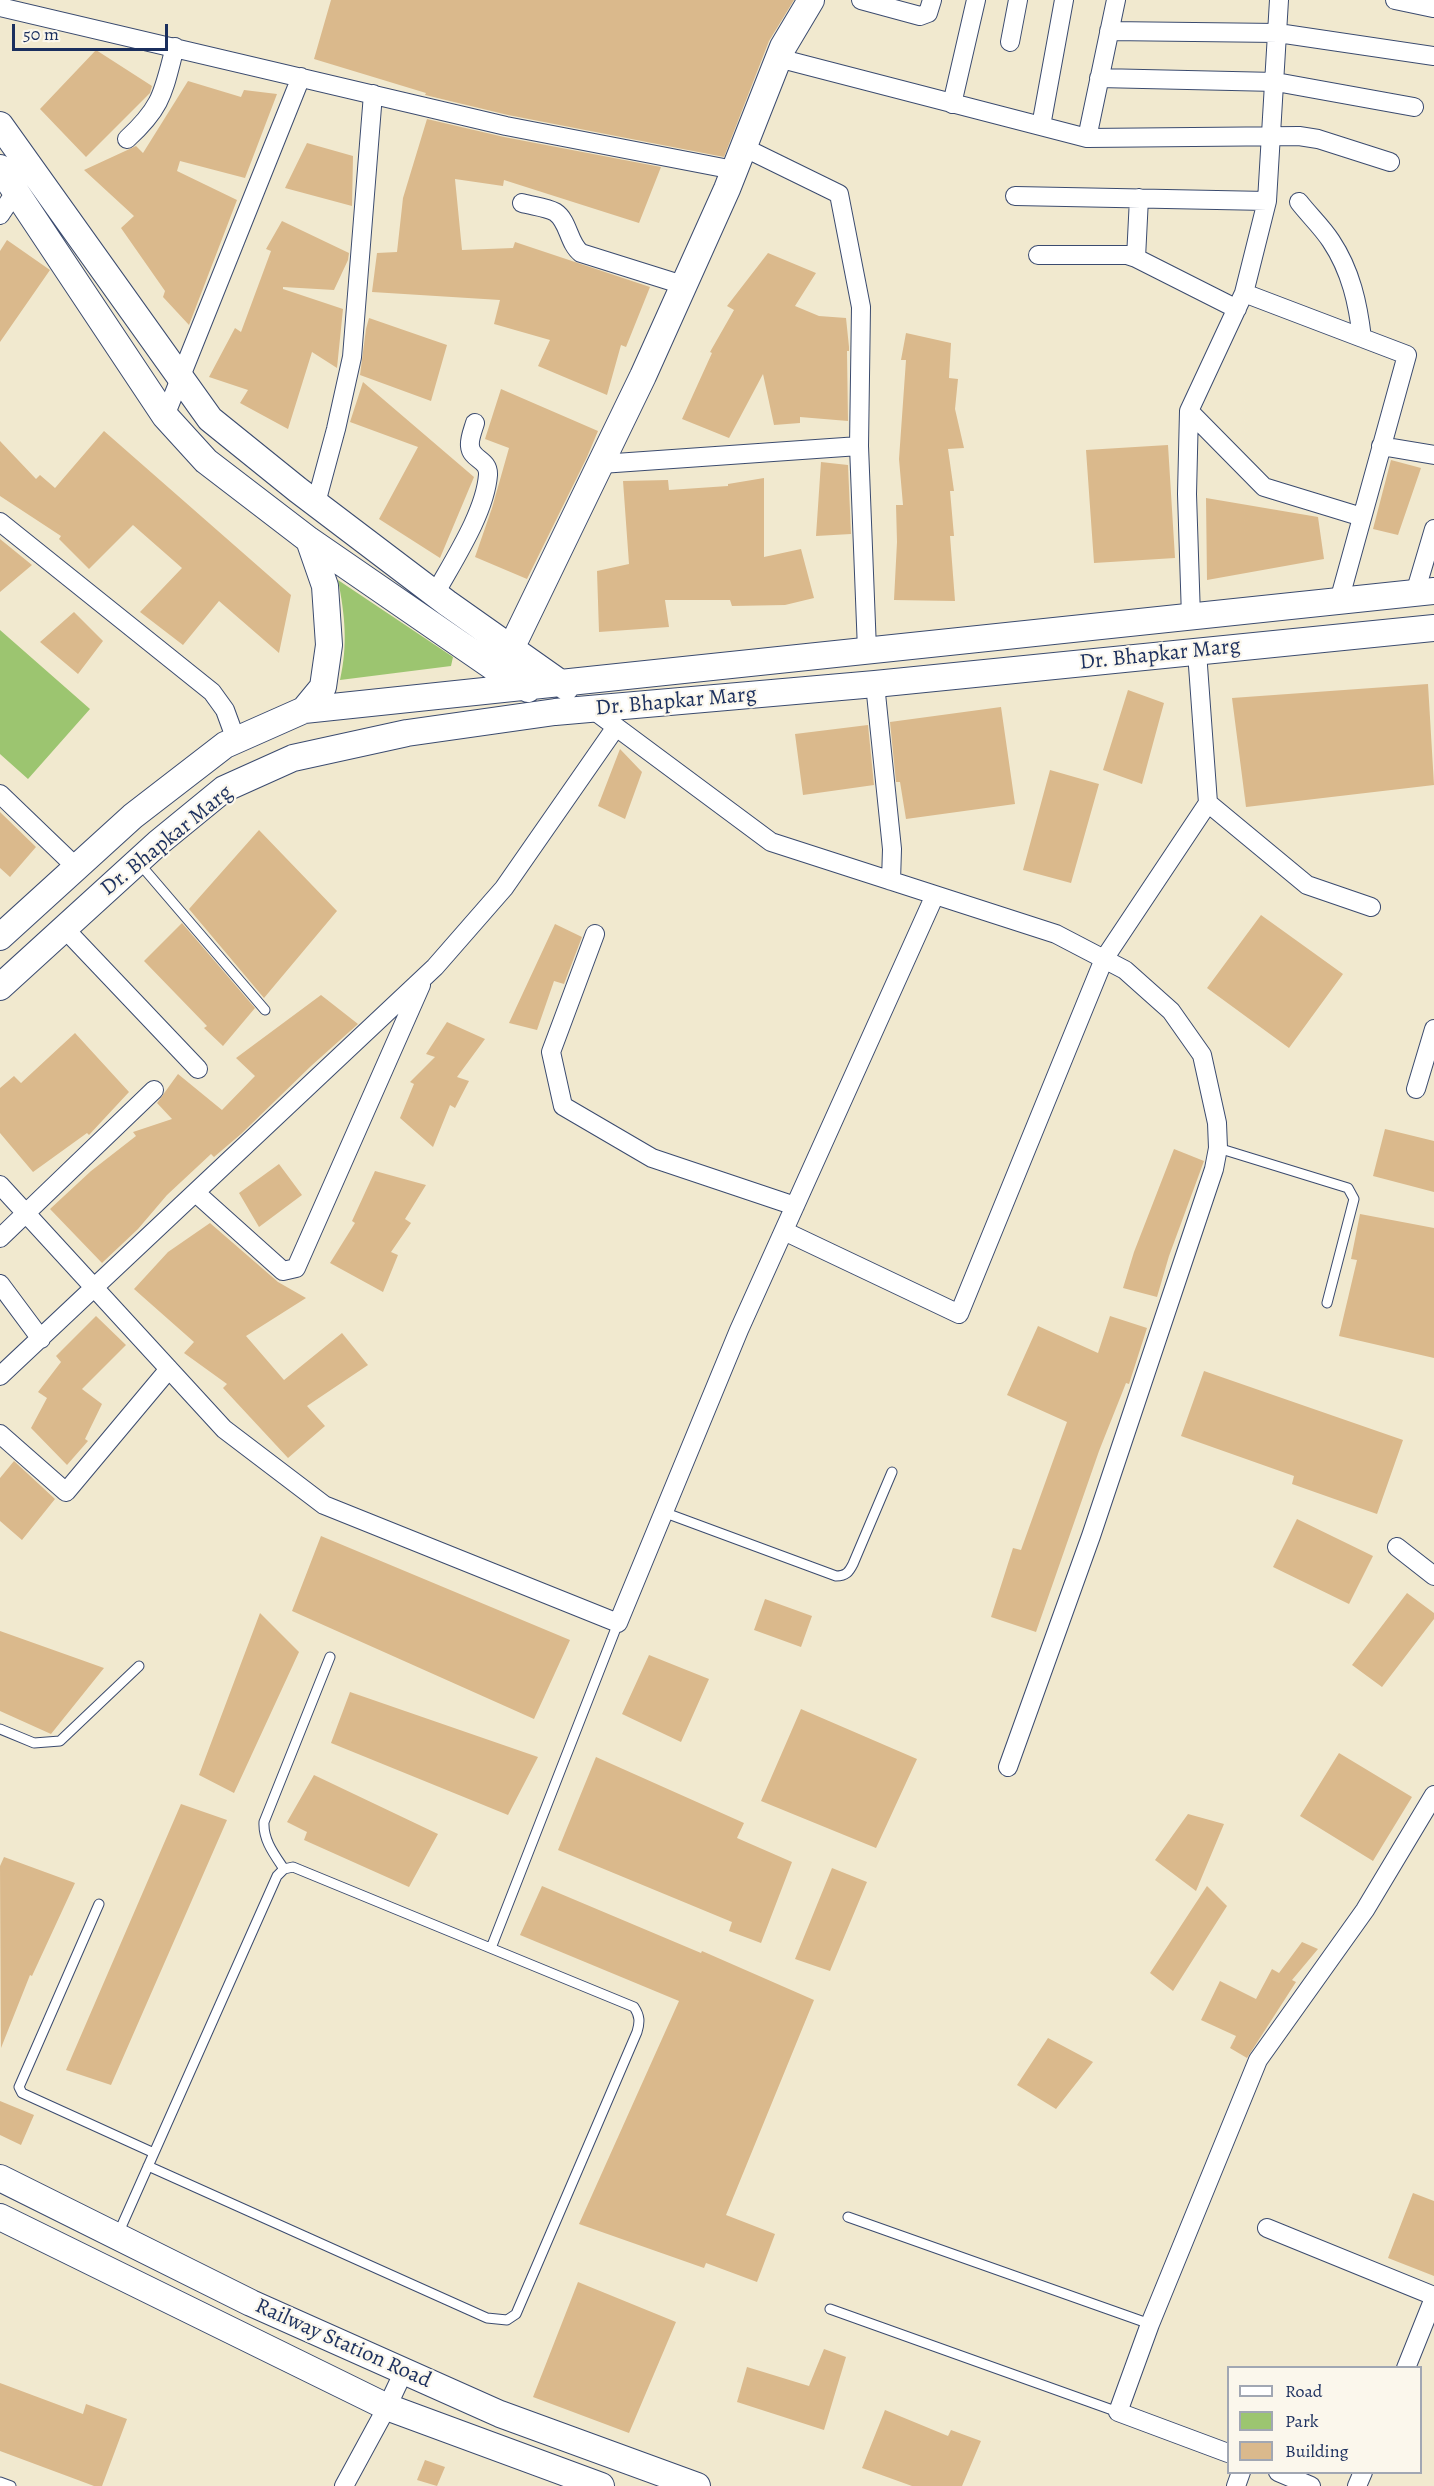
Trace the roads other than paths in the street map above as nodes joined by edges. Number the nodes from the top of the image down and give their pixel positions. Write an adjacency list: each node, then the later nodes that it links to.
1 (811, 0): 17 (main road)
2 (861, 0): 3 (street)
3 (932, 0)
4 (976, 0): 22 (street)
5 (1018, 0): 14 (street)
6 (1064, 0): 25 (street)
7 (1116, 0): 12 (street)
8 (1280, 0): 13 (street)
9 (1395, 0): 11 (street)
10 (0, 7): 15 (street)
11 (1433, 8)
12 (1109, 31): 13 (street); 19 (street)
13 (1278, 33): 16 (street); 20 (street)
14 (1010, 42)
15 (175, 47): 18 (street); 28 (street)
16 (1434, 56)
17 (778, 58): 22 (street); 29 (main road)
18 (301, 77): 21 (street); 44 (street)
19 (1099, 78): 20 (street); 27 (street)
20 (1276, 82): 23 (street); 26 (street)
21 (373, 94): 29 (street); 52 (street)
22 (952, 104): 25 (street)
23 (1414, 107)
24 (0, 125): 44 (main road)
25 (1041, 126): 27 (street)
26 (1272, 136): 27 (street); 30 (street); 35 (street)
27 (1087, 138)
28 (128, 139)
29 (739, 158): 41 (main road); 48 (street)
30 (1390, 162)
31 (0, 168): 32 (main road)
32 (16, 191): 38 (street); 46 (main road)
33 (1015, 196): 34 (street)
34 (1139, 198): 35 (street); 40 (street)
35 (1267, 201): 42 (street)
36 (1299, 202): 43 (street)
37 (522, 203): 41 (street)
38 (0, 214)
39 (1038, 255): 40 (street)
40 (1136, 258): 42 (street)
41 (683, 285): 51 (main road)
42 (1240, 301): 43 (street); 45 (street)
43 (1362, 338): 49 (street)
44 (181, 378): 46 (street); 52 (main road)
45 (1190, 411): 53 (street); 60 (street)
46 (165, 416): 56 (main road)
47 (475, 423): 58 (street)
48 (860, 446): 51 (street); 62 (street)
49 (1381, 446): 50 (street); 53 (street)
50 (1434, 455)
51 (601, 464): 64 (main road)
52 (316, 503): 58 (main road)
53 (1362, 517): 59 (street)
54 (0, 522): 72 (street)
55 (1434, 530): 57 (street)
56 (309, 540): 64 (main road); 69 (main road)
57 (1425, 592): 59 (main road, Dr. Bhapkar Marg)
58 (435, 594): 64 (main road)
59 (1339, 601): 60 (main road, Dr. Bhapkar Marg)
60 (1191, 616): 62 (main road, Dr. Bhapkar Marg)
61 (1434, 628): 63 (main road, Dr. Bhapkar Marg)
62 (867, 650): 65 (main road, Dr. Bhapkar Marg)
63 (1197, 651): 66 (main road, Dr. Bhapkar Marg); 74 (street)
64 (506, 660): 65 (main road); 67 (main road)
65 (562, 684): 67 (main road, Dr. Bhapkar Marg); 68 (main road)
66 (875, 684): 68 (main road, Dr. Bhapkar Marg); 77 (street)
67 (526, 687): 69 (main road, Dr. Bhapkar Marg); 70 (main road)
68 (592, 709): 70 (main road, Dr. Bhapkar Marg); 71 (street)
69 (304, 710): 72 (main road, Dr. Bhapkar Marg)
70 (555, 712): 75 (main road, Dr. Bhapkar Marg)
71 (616, 727): 77 (street); 84 (street)
72 (236, 740): 76 (main road, Dr. Bhapkar Marg)
73 (0, 794): 76 (street)
74 (1208, 803): 79 (street); 83 (street)
75 (137, 861): 80 (main road, Dr. Bhapkar Marg); 86 (lane)
76 (76, 867): 82 (main road, Dr. Bhapkar Marg)
77 (891, 881): 78 (street)
78 (935, 895): 83 (street); 94 (street)
79 (1371, 907)
80 (64, 928): 85 (main road, Dr. Bhapkar Marg); 88 (street)
81 (595, 934): 94 (street)
82 (0, 937)
83 (1104, 959): 91 (street); 96 (street)
84 (425, 977): 93 (street); 93 (street)
85 (0, 986)
86 (266, 1010)
87 (1434, 1029): 89 (street)
88 (198, 1069)
89 (1416, 1089)
90 (154, 1090): 95 (street)
91 (1218, 1148): 100 (lane); 113 (street)
92 (0, 1185): 95 (street)
93 (196, 1193): 99 (street)
94 (795, 1206): 96 (street)
95 (25, 1212): 97 (street); 99 (street)
96 (784, 1231): 106 (street)
97 (0, 1238)
98 (0, 1284): 101 (street)
99 (95, 1288): 101 (street); 102 (street)
100 (1328, 1303)
101 (40, 1339): 103 (street)
102 (169, 1369): 104 (street); 109 (street)
103 (0, 1376)
104 (0, 1434)
105 (892, 1472): 106 (lane)
106 (663, 1512): 109 (street)
107 (1397, 1547): 108 (street)
108 (1434, 1576)
109 (618, 1623): 117 (lane)
110 (330, 1657): 115 (lane)
111 (139, 1666): 112 (lane)
112 (0, 1730)
113 (1008, 1767)
114 (1434, 1795): 127 (street)
115 (284, 1869): 117 (lane); 118 (lane)
116 (99, 1904): 118 (lane)
117 (491, 1948): 119 (lane)
118 (154, 2153): 119 (lane)
119 (148, 2166): 124 (lane)
120 (0, 2178): 124 (main road, Railway Station Road)
121 (0, 2217): 130 (main road, Railway Station Road)
122 (848, 2217): 127 (lane)
123 (1267, 2228): 125 (street)
124 (117, 2236): 129 (main road, Railway Station Road)
125 (1434, 2297): 128 (street)
126 (830, 2309): 131 (lane)
127 (1150, 2324): 131 (street)
128 (1406, 2366)
129 (404, 2371): 130 (street); 138 (main road, Railway Station Road)
130 (387, 2408): 136 (street); 137 (main road, Railway Station Road)
131 (1118, 2412): 132 (street)
132 (1227, 2453)
133 (1283, 2474): 139 (street)
134 (0, 2482): 135 (lane)
135 (11, 2486)
136 (344, 2486)
137 (601, 2486)
138 (697, 2486)
139 (1311, 2486)

